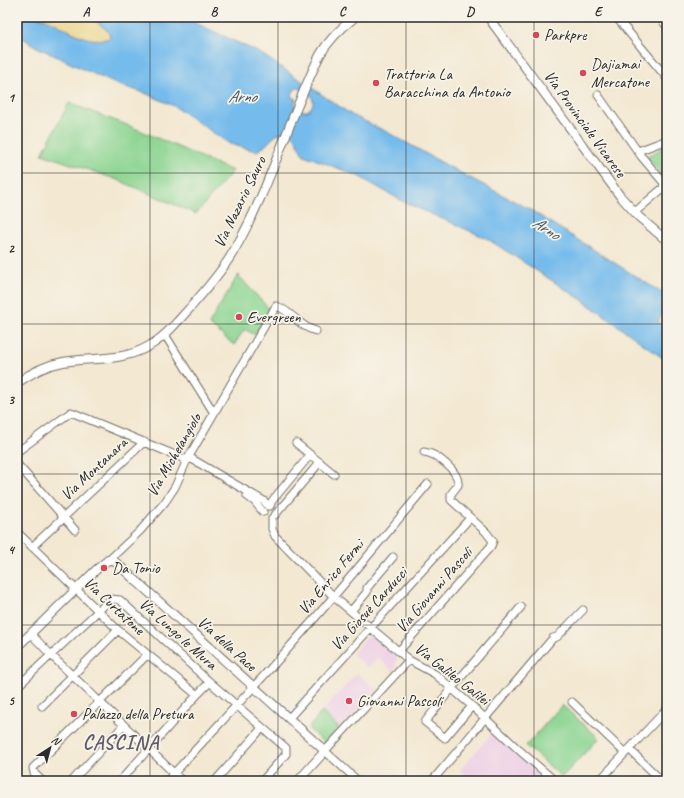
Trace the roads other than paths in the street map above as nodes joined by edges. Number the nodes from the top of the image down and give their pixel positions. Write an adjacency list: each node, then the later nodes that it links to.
1 (355, 17): 15 (main road, Via Nazario Sauro)
2 (488, 17): 11 (main road, Via Provinciale Vicarese)
3 (616, 17): 6 (street)
4 (660, 17): 5 (street)
5 (667, 27)
6 (667, 78)
7 (598, 95): 9 (street)
8 (667, 140): 9 (street)
9 (638, 151): 10 (street)
10 (665, 191): 11 (street)
11 (635, 212): 12 (main road, Via Provinciale Vicarese)
12 (667, 241)
13 (316, 331): 16 (street, Via Michelangiolo)
14 (167, 338): 16 (street)
15 (17, 383)
16 (214, 413): 22 (street, Via Michelangiolo)
17 (144, 442): 19 (street, Via Galileo Galilei); 22 (street, Via Galileo Galilei); 28 (street, Via Montanara)
18 (296, 443): 21 (street)
19 (17, 452)
20 (424, 452): 30 (street)
21 (310, 455): 23 (street); 27 (street)
22 (187, 460): 27 (street, Via Galileo Galilei); 35 (street, Via Michelangiolo)
23 (320, 462): 25 (street); 29 (street)
24 (17, 464): 28 (street, Via Montanara)
25 (334, 474)
26 (428, 484): 37 (street, Via Enrico Fermi)
27 (267, 508): 29 (street, Via Galileo Galilei); 29 (street, Via Galileo Galilei)
28 (63, 517): 31 (street, Via Montanara); 33 (street, Via Montanara)
29 (274, 517): 37 (street, Via Galileo Galilei)
30 (470, 518): 42 (street, Via Giosuè Carducci); 46 (street, Via Giovanni Pascoli)
31 (75, 530)
32 (17, 532): 33 (street, Via Curtatone)
33 (32, 547): 36 (street, Via Curtatone)
34 (393, 557): 41 (street)
35 (109, 560): 36 (main road, Via Michelangiolo); 53 (main road, Via della Pace)
36 (76, 589): 40 (street, Via Curtatone); 44 (main road, Via Michelangiolo)
37 (334, 597): 41 (street, Via Galileo Galilei); 53 (street, Via Enrico Fermi)
38 (521, 607): 54 (street)
39 (584, 610): 63 (street)
40 (98, 611): 43 (street, Via Curtatone); 47 (street, Via Lungo le Mura); 51 (street, Via Lungo le Mura)
41 (351, 611): 42 (street, Via Galileo Galilei)
42 (371, 628): 46 (street, Via Galileo Galilei); 62 (street, Via Giosuè Carducci)
43 (118, 630): 48 (street, Via Curtatone); 50 (street)
44 (31, 634): 45 (main road, Via Michelangiolo); 47 (street)
45 (17, 647)
46 (399, 651): 49 (street, Via Galileo Galilei)
47 (51, 655): 50 (street); 52 (street, Via Lungo le Mura)
48 (147, 655): 55 (street, Via Curtatone); 56 (street)
49 (409, 660): 54 (street, Via Galileo Galilei); 67 (street, Via Giovanni Pascoli)
50 (73, 676): 56 (street); 59 (street)
51 (210, 682): 55 (street); 58 (street, Via Lungo le Mura)
52 (20, 684)
53 (254, 687): 58 (street, Via Enrico Fermi); 62 (main road, Via della Pace)
54 (451, 688): 60 (street, Via Galileo Galilei); 60 (street)
55 (196, 695): 66 (street)
56 (100, 702): 64 (street); 71 (street)
57 (572, 702): 68 (street)
58 (236, 705): 65 (street, Via Lungo le Mura); 69 (street, Via Enrico Fermi)
59 (42, 706)
60 (472, 706): 63 (street, Via Galileo Galilei)
61 (667, 709): 68 (street)
62 (288, 718): 67 (main road, Via della Pace)
63 (486, 718): 79 (street); 80 (street, Via Galileo Galilei)
64 (124, 725): 66 (street); 72 (street)
65 (262, 728): 75 (street); 76 (street, Via Lungo le Mura)
66 (149, 749): 69 (street); 70 (street)
67 (325, 751): 77 (main road, Via Giovanni Pascoli); 78 (street)
68 (627, 751): 81 (street); 82 (street)
69 (174, 773): 73 (street, Via Enrico Fermi); 74 (street)
70 (121, 780)
71 (42, 781)
72 (72, 781)
73 (167, 781)
74 (182, 781)
75 (215, 781)
76 (262, 781)
77 (298, 781)
78 (358, 781)
79 (432, 781)
80 (556, 781)
81 (599, 781)
82 (662, 781)

